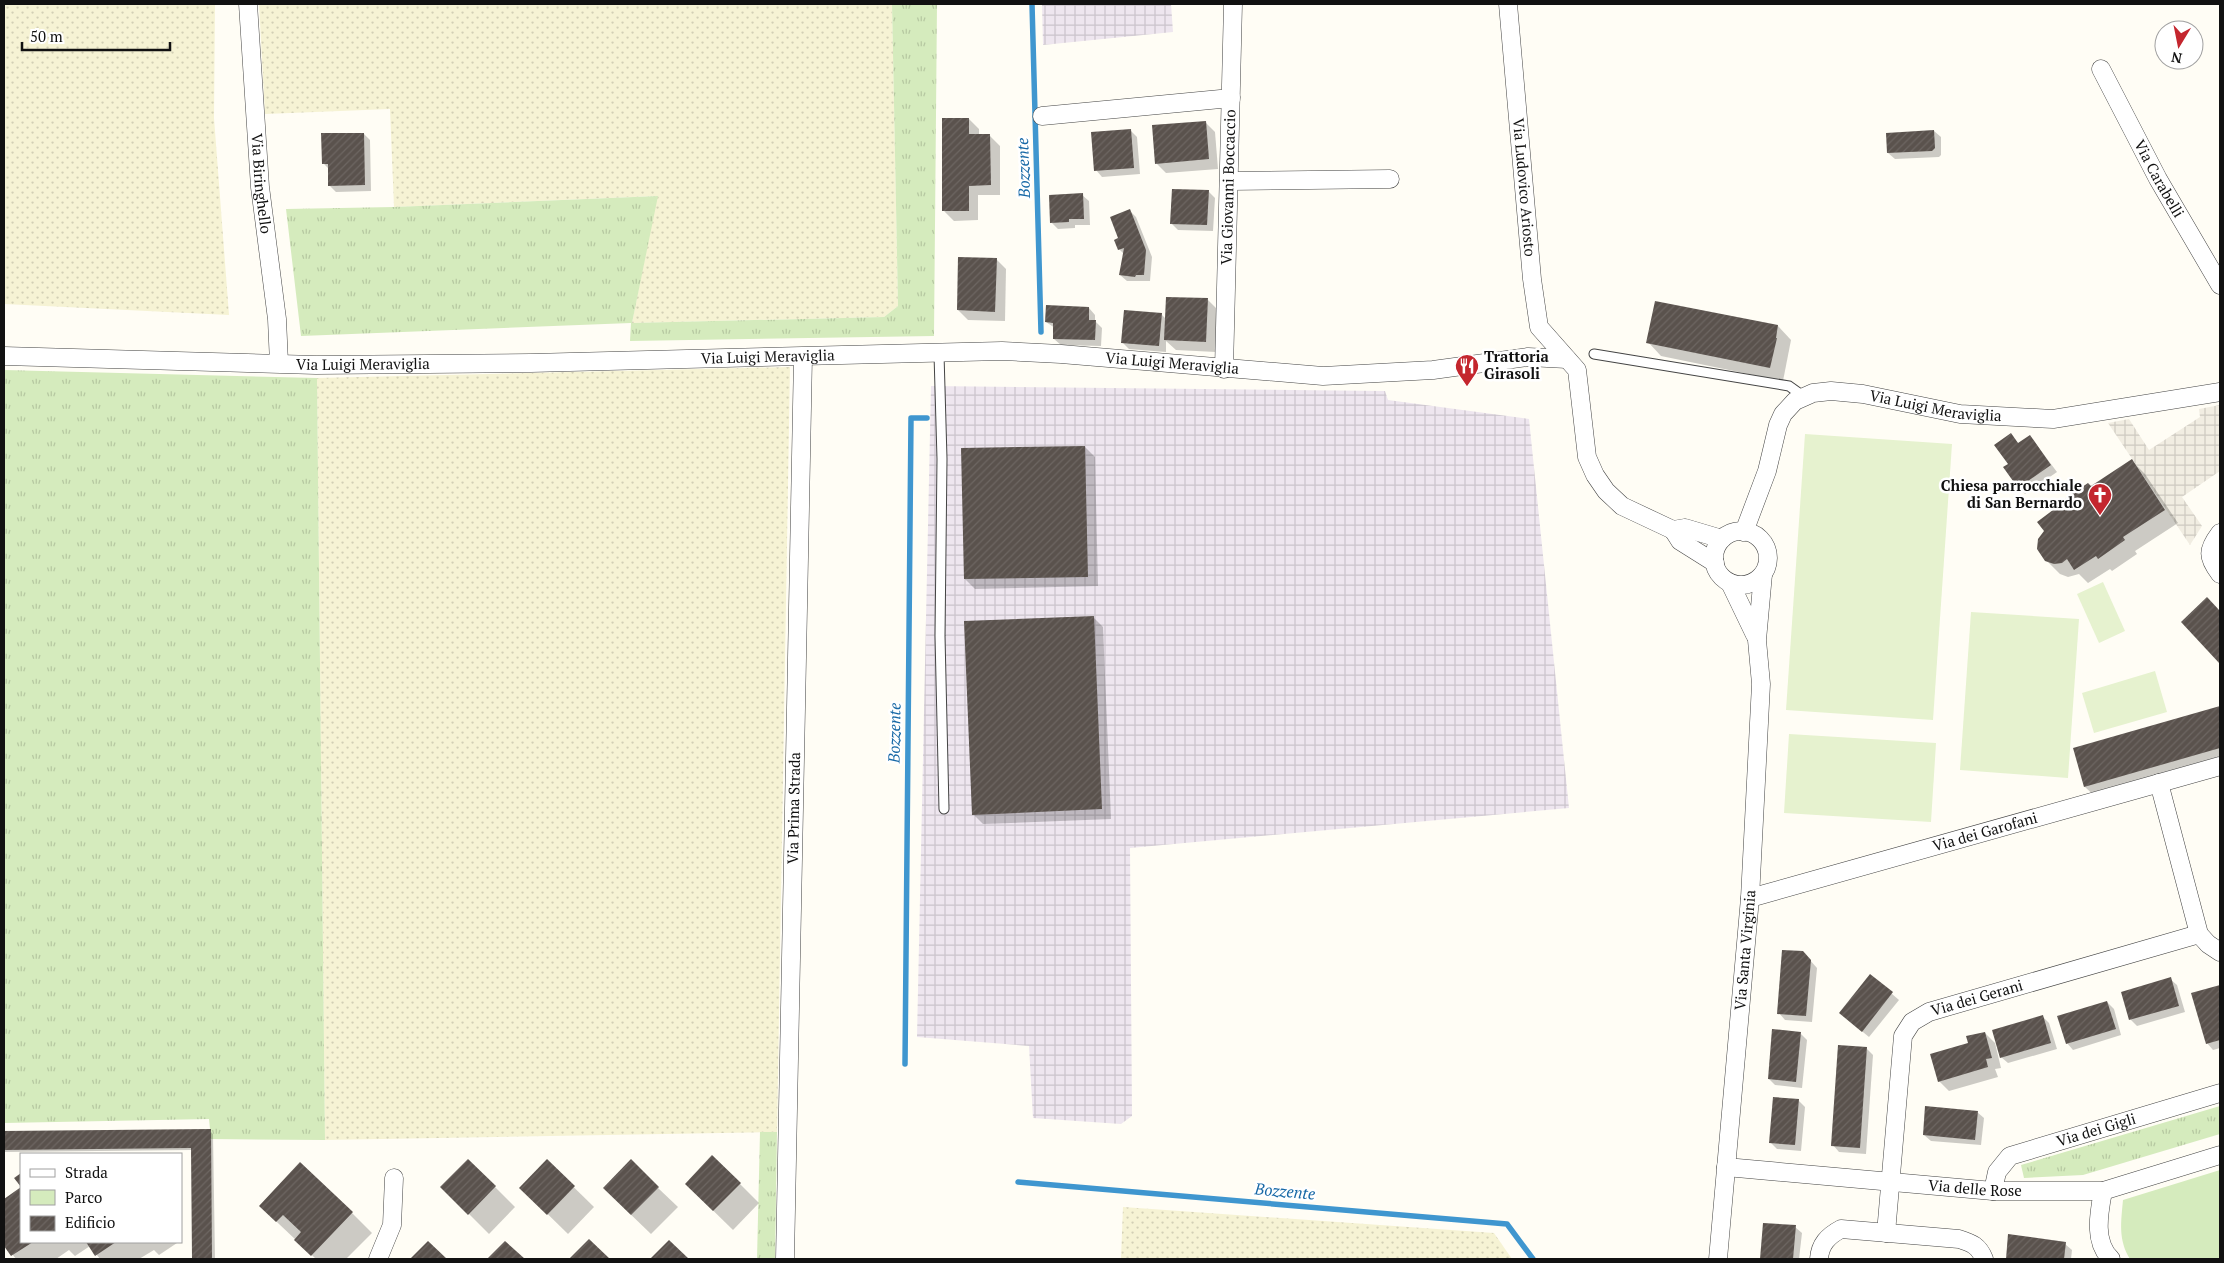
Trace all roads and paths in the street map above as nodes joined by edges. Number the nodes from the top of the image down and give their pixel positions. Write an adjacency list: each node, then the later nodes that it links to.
1 (248, 4): 17 (street, Via Biringhello)
2 (1233, 4): 5 (street, Via Giovanni Boccaccio)
3 (1508, 4): 10 (street, Via Ludovico Ariosto)
4 (2101, 69): 9 (street, Via Carabelli)
5 (1231, 98): 6 (street); 8 (street, Via Giovanni Boccaccio)
6 (1042, 116)
7 (1390, 179): 8 (street)
8 (1230, 181): 18 (street, Via Giovanni Boccaccio)
9 (2220, 285)
10 (1538, 327): 14 (street); 16 (street)
11 (939, 354): 15 (street, Via Luigi Meraviglia); 18 (street, Via Luigi Meraviglia); 32 (lane)
12 (1594, 354): 20 (lane)
13 (4, 356): 17 (street, Via Luigi Meraviglia)
14 (1528, 356): 16 (street, Via Luigi Meraviglia); 18 (street, Via Luigi Meraviglia)
15 (803, 357): 17 (street, Via Luigi Meraviglia); 45 (street, Via Prima Strada)
16 (1567, 360): 21 (street)
17 (279, 363)
18 (1224, 369)
19 (2220, 392): 20 (street, Via Luigi Meraviglia)
20 (1803, 396): 22 (street)
21 (1673, 530): 24 (street); 25 (street)
22 (1744, 532): 24 (street); 26 (street)
23 (2220, 533): 27 (street)
24 (1722, 539): 25 (street)
25 (1715, 563): 28 (street)
26 (1763, 574): 28 (street); 29 (street, Via Santa Virginia)
27 (2220, 574)
28 (1730, 583): 29 (street, Via Santa Virginia)
29 (1757, 640): 33 (street, Via Santa Virginia)
30 (2220, 766): 31 (street, Via dei Garofani)
31 (2159, 783): 33 (street, Via dei Garofani); 34 (street)
32 (944, 809)
33 (1750, 898): 38 (street, Via Santa Virginia)
34 (2199, 934): 35 (street); 40 (street, Via dei Gerani)
35 (2220, 952)
36 (2220, 1093): 41 (street, Via dei Gigli)
37 (2220, 1155): 42 (street, Via delle Rose)
38 (1726, 1167): 40 (street, Via delle Rose); 46 (street, Via Santa Virginia)
39 (394, 1178): 44 (street)
40 (1890, 1180): 41 (street, Via delle Rose); 43 (street, Via dei Gerani)
41 (1993, 1191): 42 (street, Via delle Rose)
42 (2103, 1191): 49 (street)
43 (1886, 1233): 47 (street); 48 (street)
44 (378, 1259)
45 (785, 1259)
46 (1718, 1259)
47 (1819, 1259)
48 (1984, 1259)
49 (2111, 1259)

